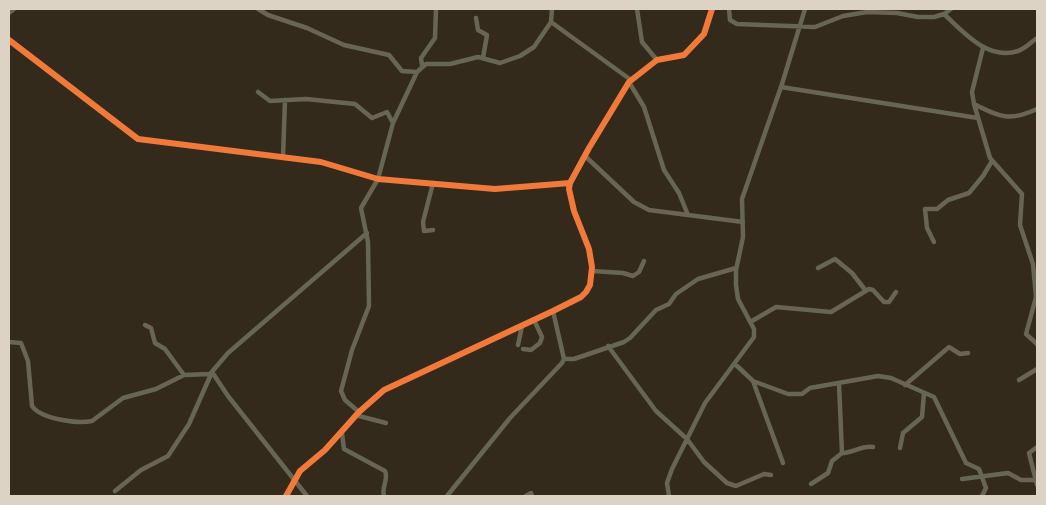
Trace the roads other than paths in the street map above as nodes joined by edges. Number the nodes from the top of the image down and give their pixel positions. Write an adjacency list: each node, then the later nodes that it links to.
1 (14, 9): 10 (street)
2 (258, 9): 21 (street)
3 (436, 9): 20 (street)
4 (552, 9): 13 (street)
5 (637, 9): 19 (street)
6 (712, 9): 19 (street)
7 (729, 9): 14 (street)
8 (805, 9): 14 (street)
9 (951, 9): 11 (street)
10 (9, 12)
11 (944, 14): 14 (street); 17 (street)
12 (476, 18): 18 (street)
13 (551, 22): 18 (street); 22 (street)
14 (801, 27): 23 (street)
15 (1037, 38): 17 (street)
16 (9, 40): 31 (street)
17 (983, 48): 26 (street)
18 (483, 58): 20 (street)
19 (657, 60): 22 (street)
20 (422, 66): 21 (street)
21 (417, 72): 29 (street)
22 (630, 81): 30 (street); 36 (street)
23 (781, 87): 28 (street); 37 (street)
24 (258, 92): 25 (street)
25 (286, 100): 29 (street); 31 (street)
26 (974, 104): 27 (street); 28 (street)
27 (1037, 109)
28 (978, 118): 32 (street)
29 (393, 123): 33 (street)
30 (585, 156): 35 (street); 36 (street)
31 (283, 157): 33 (street)
32 (992, 161): 40 (street); 53 (street)
33 (378, 179): 34 (street); 39 (street)
34 (433, 183): 35 (street); 38 (street)
35 (570, 184): 44 (street)
36 (688, 215): 37 (street)
37 (743, 222): 42 (street)
38 (433, 230)
39 (367, 233): 61 (street); 68 (street)
40 (934, 242)
41 (644, 261): 44 (street)
42 (736, 268): 49 (street); 55 (street)
43 (818, 268): 45 (street)
44 (592, 271): 47 (street)
45 (866, 291): 46 (street); 49 (street)
46 (896, 292)
47 (553, 312): 48 (street); 58 (street)
48 (534, 320): 51 (street); 56 (street)
49 (752, 321): 59 (street)
50 (145, 325): 62 (street)
51 (522, 326): 54 (street); 68 (street)
52 (9, 342): 62 (street)
53 (1037, 344)
54 (518, 345)
55 (608, 346): 58 (street); 71 (street)
56 (523, 349)
57 (968, 353): 66 (street)
58 (564, 359): 84 (street)
59 (735, 364): 64 (street); 71 (street)
60 (1037, 369): 63 (street)
61 (212, 372): 62 (street); 80 (street); 83 (street)
62 (184, 375)
63 (1019, 380)
64 (753, 381): 65 (street); 76 (street)
65 (839, 384): 66 (street); 75 (street)
66 (905, 384): 67 (street)
67 (924, 393): 74 (street); 78 (street)
68 (357, 414): 69 (street); 70 (street)
69 (386, 423)
70 (342, 433): 80 (street); 87 (street)
71 (687, 439): 77 (street); 90 (street)
72 (873, 447): 75 (street)
73 (1037, 447): 81 (street)
74 (900, 448)
75 (842, 453): 82 (street)
76 (783, 462)
77 (771, 475)
78 (982, 477): 79 (street); 81 (street); 91 (street)
79 (962, 479)
80 (295, 480): 85 (street); 86 (street)
81 (1037, 481)
82 (811, 484)
83 (115, 490)
84 (450, 495)
85 (286, 496)
86 (306, 496)
87 (384, 496)
88 (526, 496): 89 (street)
89 (532, 496)
90 (670, 496)
91 (982, 496)

